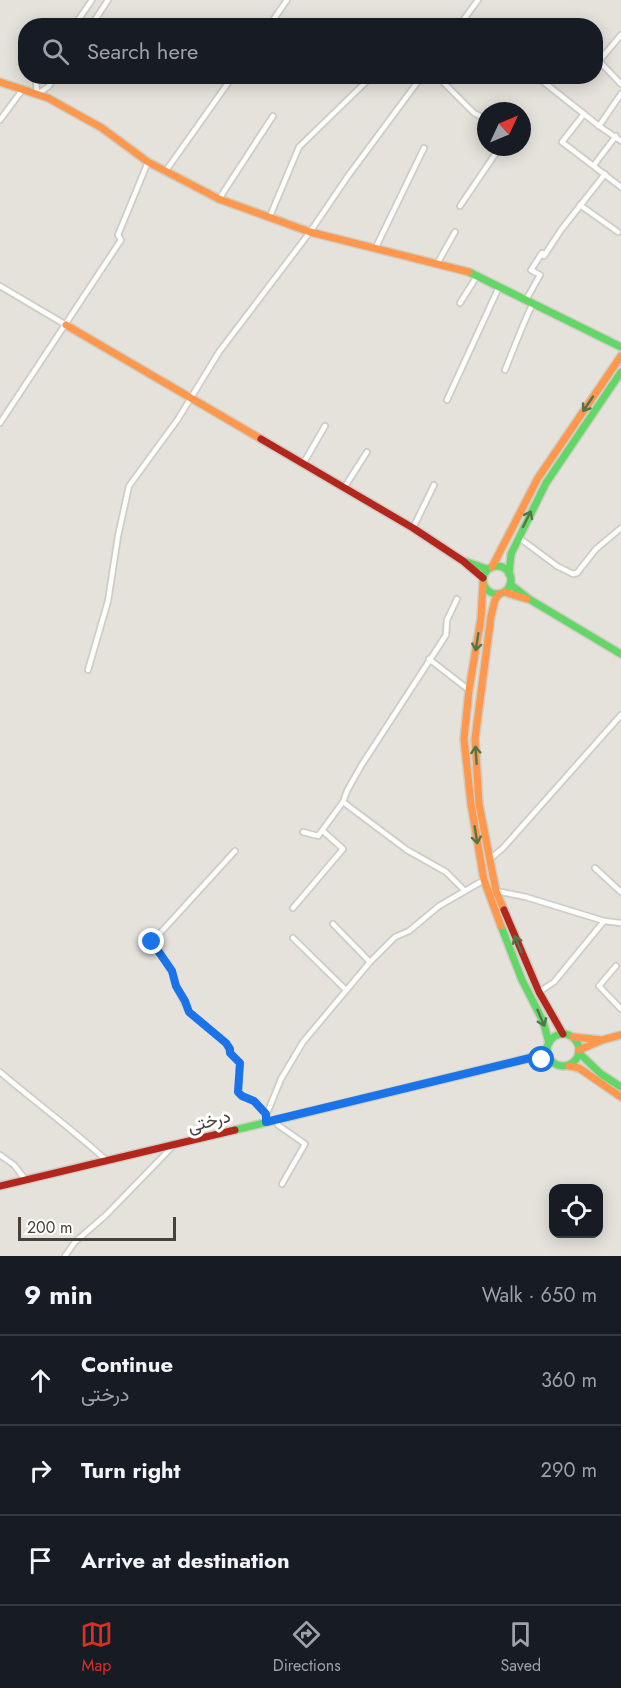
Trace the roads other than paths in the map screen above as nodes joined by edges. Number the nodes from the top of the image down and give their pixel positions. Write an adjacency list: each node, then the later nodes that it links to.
1 (92, 0): 5 (street)
2 (108, 0): 6 (street)
3 (287, 0): 7 (street)
4 (478, 0): 8 (street)
5 (80, 18)
6 (96, 18)
7 (275, 18)
8 (465, 18)
9 (621, 35): 10 (street)
10 (603, 53)
11 (603, 65): 20 (street)
12 (0, 82): 21 (main road)
13 (36, 84): 22 (street)
14 (50, 84): 22 (street)
15 (227, 84): 35 (street)
16 (364, 84): 41 (street)
17 (416, 84): 42 (street)
18 (445, 84): 24 (street)
19 (546, 84): 25 (street)
20 (621, 84)
21 (23, 89): 22 (main road); 27 (street)
22 (37, 94): 33 (main road)
23 (621, 94): 28 (street)
24 (477, 114)
25 (584, 114): 28 (street); 34 (street)
26 (273, 116): 38 (street)
27 (0, 120)
28 (599, 126): 29 (street)
29 (616, 136): 30 (street); 34 (street)
30 (621, 141)
31 (424, 148): 45 (street)
32 (494, 156): 40 (street)
33 (148, 162): 35 (main road); 52 (street)
34 (594, 165): 36 (street)
35 (165, 172): 38 (main road)
36 (605, 174): 37 (street); 39 (street)
37 (621, 187)
38 (219, 199): 41 (main road)
39 (580, 205): 44 (street); 50 (street)
40 (460, 206)
41 (270, 216): 42 (main road)
42 (310, 232): 45 (main road); 57 (street)
43 (455, 232): 46 (street)
44 (618, 232)
45 (375, 249): 46 (main road)
46 (437, 264): 47 (main road)
47 (477, 276): 49 (main road); 51 (street)
48 (0, 286): 52 (street)
49 (499, 287): 50 (main road); 58 (street)
50 (529, 301): 53 (main road); 55 (street)
51 (460, 303)
52 (66, 325): 57 (main road); 59 (street)
53 (621, 347)
54 (621, 356): 69 (main road, one-way to 69)
55 (505, 370)
56 (621, 372): 67 (main road, one-way to 56)
57 (190, 398): 62 (main road); 78 (street)
58 (447, 400)
59 (0, 423)
60 (325, 426): 62 (street)
61 (367, 452): 64 (street)
62 (303, 464): 64 (main road)
63 (434, 485): 65 (street)
64 (344, 488): 65 (main road)
65 (413, 528): 68 (main road)
66 (621, 528): 67 (street)
67 (518, 537): 70 (main road)
68 (463, 561): 69 (main road); 71 (main road)
69 (490, 568): 70 (main road); 71 (main road)
70 (509, 574): 72 (main road)
71 (483, 581): 73 (main road); 79 (main road, one-way to 79)
72 (510, 584): 73 (main road); 75 (main road)
73 (502, 593): 75 (main road); 85 (main road, one-way to 73)
74 (457, 599): 77 (street)
75 (529, 599): 76 (main road)
76 (621, 654)
77 (429, 659): 79 (street); 81 (street)
78 (87, 670)
79 (469, 690): 87 (main road, one-way to 87)
80 (621, 715): 85 (street)
81 (344, 802): 82 (street); 88 (street)
82 (323, 831): 83 (street); 91 (street)
83 (303, 832)
84 (235, 851): 114 (street)
85 (490, 859): 89 (main road)
86 (595, 868): 90 (street)
87 (484, 880): 88 (street); 105 (main road, one-way to 105)
88 (465, 891): 96 (street)
89 (496, 891): 92 (street); 99 (main road, one-way to 89)
90 (621, 892)
91 (293, 908)
92 (603, 921): 93 (street); 99 (street)
93 (621, 923)
94 (333, 924): 96 (street)
95 (293, 938): 98 (street)
96 (370, 962): 98 (street)
97 (616, 966): 100 (street)
98 (346, 990): 114 (street)
99 (539, 992): 101 (main road)
100 (621, 1008)
101 (563, 1034): 103 (main road); 105 (main road)
102 (621, 1035): 104 (main road)
103 (573, 1037): 104 (main road); 106 (main road)
104 (599, 1042): 106 (main road); 109 (main road)
105 (548, 1046): 107 (main road); 108 (main road)
106 (579, 1052): 109 (main road); 110 (main road)
107 (530, 1058): 108 (main road); 115 (main road, درختی)
108 (554, 1063): 110 (main road)
109 (589, 1063): 112 (main road)
110 (568, 1066): 113 (main road)
111 (0, 1072): 118 (street)
112 (621, 1087)
113 (621, 1097)
114 (266, 1118): 115 (main road, درختی); 116 (main road, درختی)
115 (276, 1119): 120 (street)
116 (172, 1146): 118 (main road, درختی); 122 (street)
117 (0, 1155): 119 (street)
118 (106, 1160): 119 (main road, درختی)
119 (26, 1179): 121 (main road, درختی)
120 (282, 1184)
121 (0, 1186)
122 (65, 1256)

